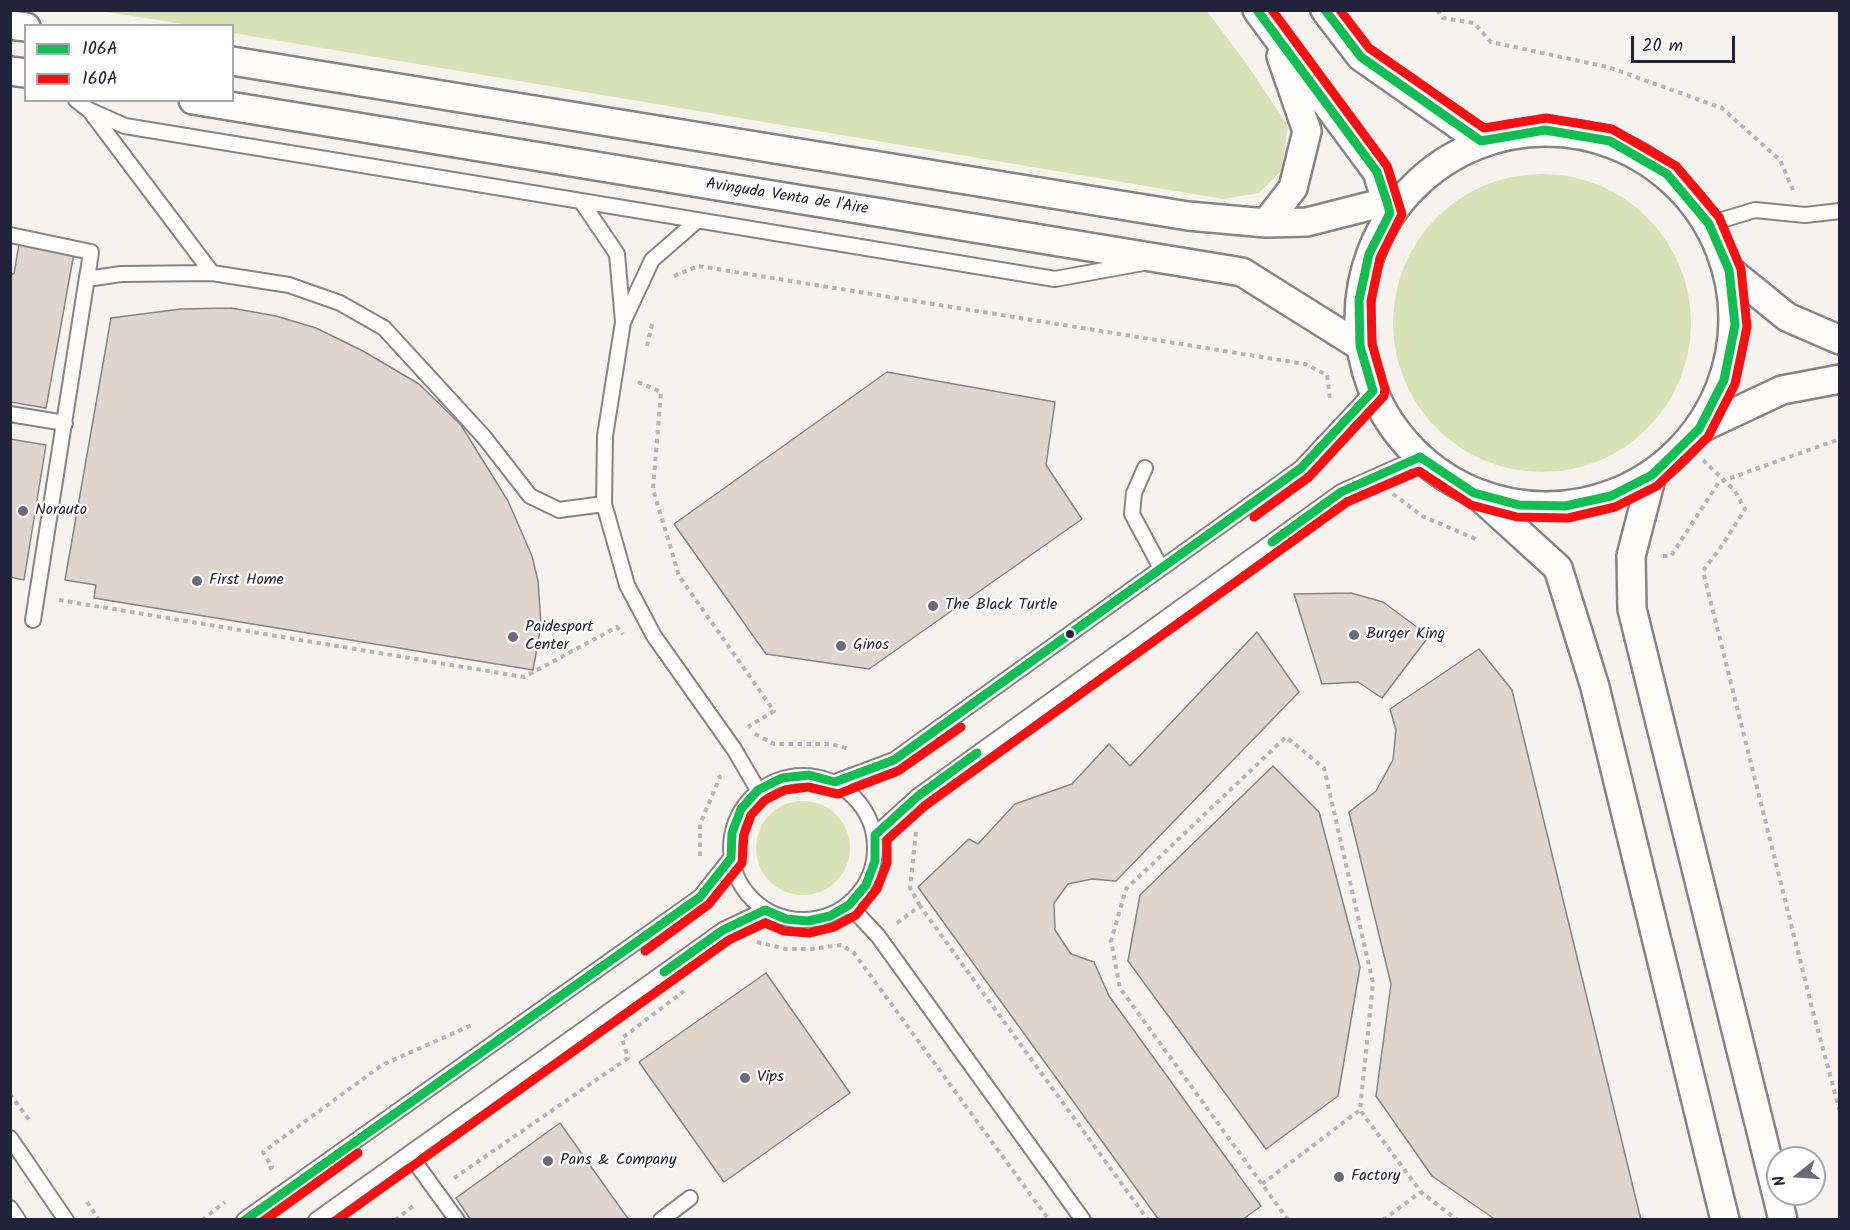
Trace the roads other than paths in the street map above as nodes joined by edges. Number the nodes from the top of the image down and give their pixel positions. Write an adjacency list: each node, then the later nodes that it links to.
1 (1257, 10): 3 (street)
2 (1325, 10): 8 (street)
3 (1273, 32): 10 (street); 13 (street)
4 (234, 61): 13 (street)
5 (79, 102): 7 (lane)
6 (205, 102): 17 (street, Avinguda Venta de l'Aire)
7 (89, 110): 9 (lane); 19 (lane)
8 (1481, 141): 10 (street); 14 (street)
9 (580, 201): 12 (lane); 20 (lane)
10 (1393, 204): 13 (street); 22 (street)
11 (1839, 211): 14 (lane)
12 (698, 220): 17 (lane); 20 (lane)
13 (1266, 223)
14 (1709, 224): 18 (street)
15 (10, 235): 16 (lane)
16 (91, 252): 19 (lane); 26 (lane)
17 (1164, 259): 22 (street, Avinguda Venta de l'Aire)
18 (1729, 270): 21 (street); 27 (street)
19 (212, 273): 32 (lane)
20 (623, 322): 32 (lane)
21 (1839, 340)
22 (1360, 346): 24 (street)
23 (1839, 379): 27 (street)
24 (1374, 391): 28 (street); 33 (lane)
25 (10, 414): 26 (lane)
26 (65, 423): 34 (lane)
27 (1693, 436): 30 (street)
28 (1419, 457): 31 (street); 37 (lane)
29 (1145, 468): 33 (lane)
30 (1652, 475): 31 (street); 53 (street)
31 (1474, 493): 52 (street)
32 (604, 504): 36 (lane)
33 (1161, 568): 35 (lane)
34 (33, 620)
35 (835, 782): 36 (lane); 37 (lane)
36 (758, 790): 38 (lane)
37 (875, 835): 39 (lane)
38 (730, 858): 40 (lane); 47 (lane)
39 (849, 905): 40 (lane); 51 (lane)
40 (765, 910): 42 (lane)
41 (10, 1138): 46 (lane)
42 (409, 1154): 48 (lane); 49 (lane)
43 (690, 1198): 50 (lane)
44 (10, 1208): 45 (lane)
45 (18, 1220)
46 (66, 1220)
47 (244, 1220)
48 (316, 1220)
49 (457, 1220)
50 (661, 1220)
51 (1083, 1220)
52 (1725, 1220)
53 (1783, 1220)

